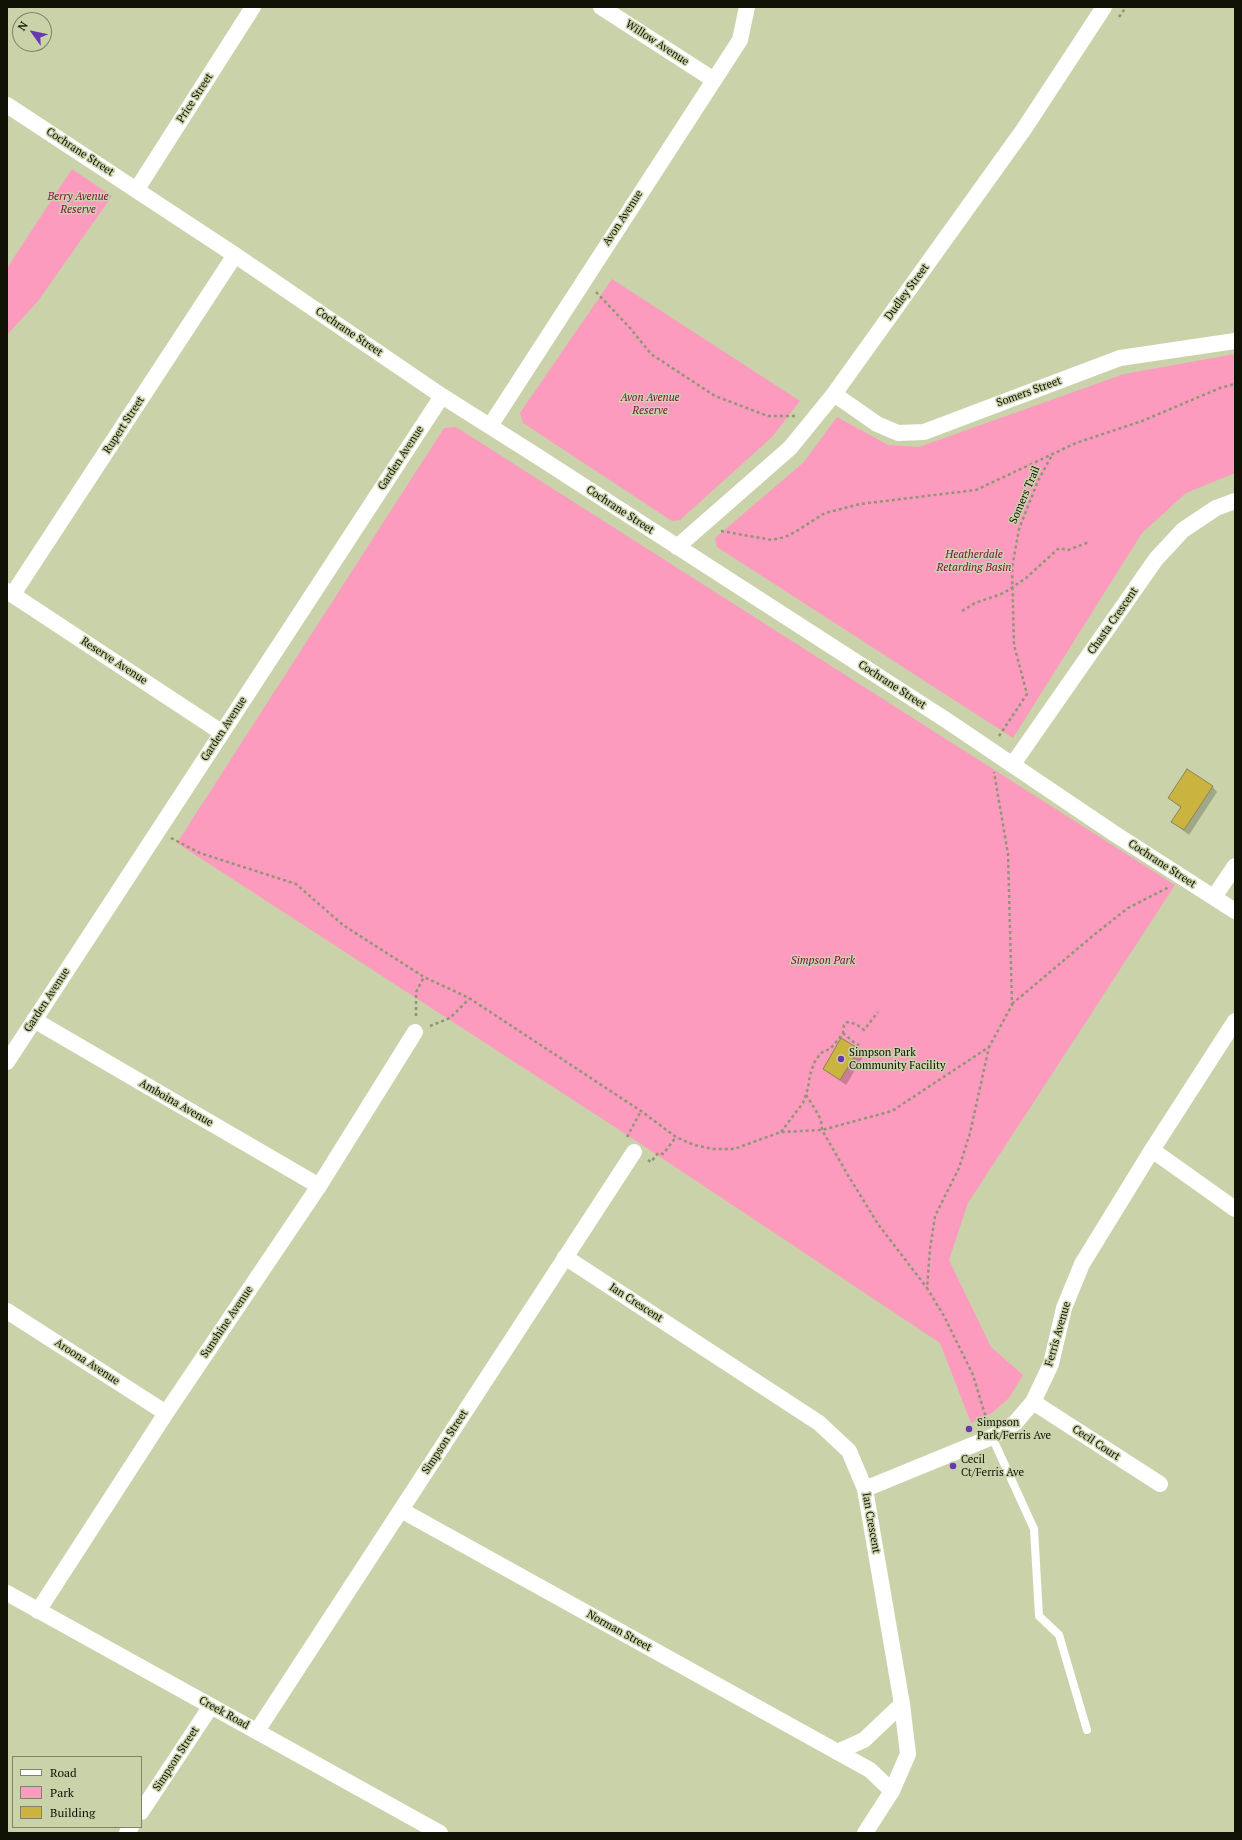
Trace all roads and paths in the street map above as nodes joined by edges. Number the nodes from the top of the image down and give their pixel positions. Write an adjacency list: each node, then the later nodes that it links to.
1 (253, 7): 9 (street, Price Street)
2 (601, 7): 7 (street, Willow Avenue)
3 (747, 7): 7 (street, Avon Avenue)
4 (1104, 7): 14 (street, Dudley Street)
5 (1126, 7): 6 (path)
6 (1118, 20)
7 (714, 80): 11 (street, Avon Avenue)
8 (7, 105): 9 (street, Cochrane Street)
9 (137, 189): 10 (street, Cochrane Street)
10 (235, 254): 15 (street, Cochrane Street); 27 (street, Rupert Street)
11 (584, 279): 16 (path); 17 (street, Avon Avenue)
12 (1235, 341): 14 (street, Somers Street)
13 (1235, 384): 18 (path)
14 (834, 394): 16 (street, Dudley Street)
15 (442, 396): 17 (street, Cochrane Street); 29 (street, Garden Avenue)
16 (815, 417): 21 (street, Dudley Street)
17 (490, 426): 25 (street, Cochrane Street)
18 (1052, 455): 22 (path); 26 (path, Somers Trail)
19 (1235, 501): 31 (street, Chasta Crescent)
20 (727, 526): 22 (path)
21 (699, 528): 22 (path); 25 (street, Dudley Street)
22 (721, 531): 23 (path)
23 (715, 537)
24 (1089, 542): 26 (path)
25 (677, 547): 30 (street, Cochrane Street)
26 (1013, 588): 28 (path); 30 (path, Somers Trail)
27 (10, 593): 29 (street, Reserve Avenue)
28 (962, 611)
29 (221, 732): 32 (street, Garden Avenue)
30 (990, 749): 31 (street, Cochrane Street); 39 (path)
31 (1013, 764): 34 (street, Cochrane Street)
32 (158, 830): 37 (path); 41 (street, Garden Avenue)
33 (1235, 866): 35 (street)
34 (1181, 876): 35 (street, Cochrane Street); 39 (path)
35 (1214, 897): 36 (street, Cochrane Street)
36 (1235, 911)
37 (424, 977): 38 (path); 43 (path)
38 (469, 998): 43 (path); 50 (path)
39 (1012, 1005): 46 (path)
40 (878, 1012): 44 (path)
41 (34, 1020): 47 (street, Garden Avenue); 53 (street, Amboina Avenue)
42 (1235, 1021): 51 (street, Ferris Avenue)
43 (415, 1032): 53 (street, Sunshine Avenue)
44 (843, 1033): 45 (path); 48 (path)
45 (861, 1044)
46 (989, 1046): 49 (path); 56 (path)
47 (7, 1062)
48 (806, 1095): 49 (path); 50 (path)
49 (822, 1130): 50 (path); 56 (path)
50 (781, 1132)
51 (1152, 1150): 54 (street); 58 (street, Ferris Avenue)
52 (634, 1152): 55 (street, Simpson Street)
53 (319, 1186): 59 (street, Sunshine Avenue)
54 (1235, 1209)
55 (565, 1257): 62 (street, Ian Crescent); 63 (street, Simpson Street)
56 (927, 1288): 60 (path)
57 (7, 1311): 59 (street, Aroona Avenue)
58 (1033, 1402): 60 (street, Ferris Avenue); 61 (street, Cecil Court)
59 (166, 1413): 65 (street, Sunshine Avenue)
60 (992, 1437): 62 (street, Ferris Avenue); 68 (lane)
61 (1160, 1484)
62 (865, 1489): 66 (street, Ian Crescent)
63 (401, 1510): 69 (street, Simpson Street); 70 (street, Norman Street)
64 (7, 1593): 65 (street, Creek Road)
65 (38, 1611): 67 (street, Creek Road)
66 (902, 1704): 70 (street); 71 (street, Ian Crescent)
67 (211, 1706): 69 (street, Creek Road); 72 (street, Simpson Street)
68 (1087, 1730)
69 (257, 1731): 73 (street, Creek Road)
70 (837, 1752): 71 (street, Norman Street)
71 (892, 1791): 74 (street, Ian Crescent)
72 (142, 1810)
73 (440, 1833)
74 (865, 1833)

